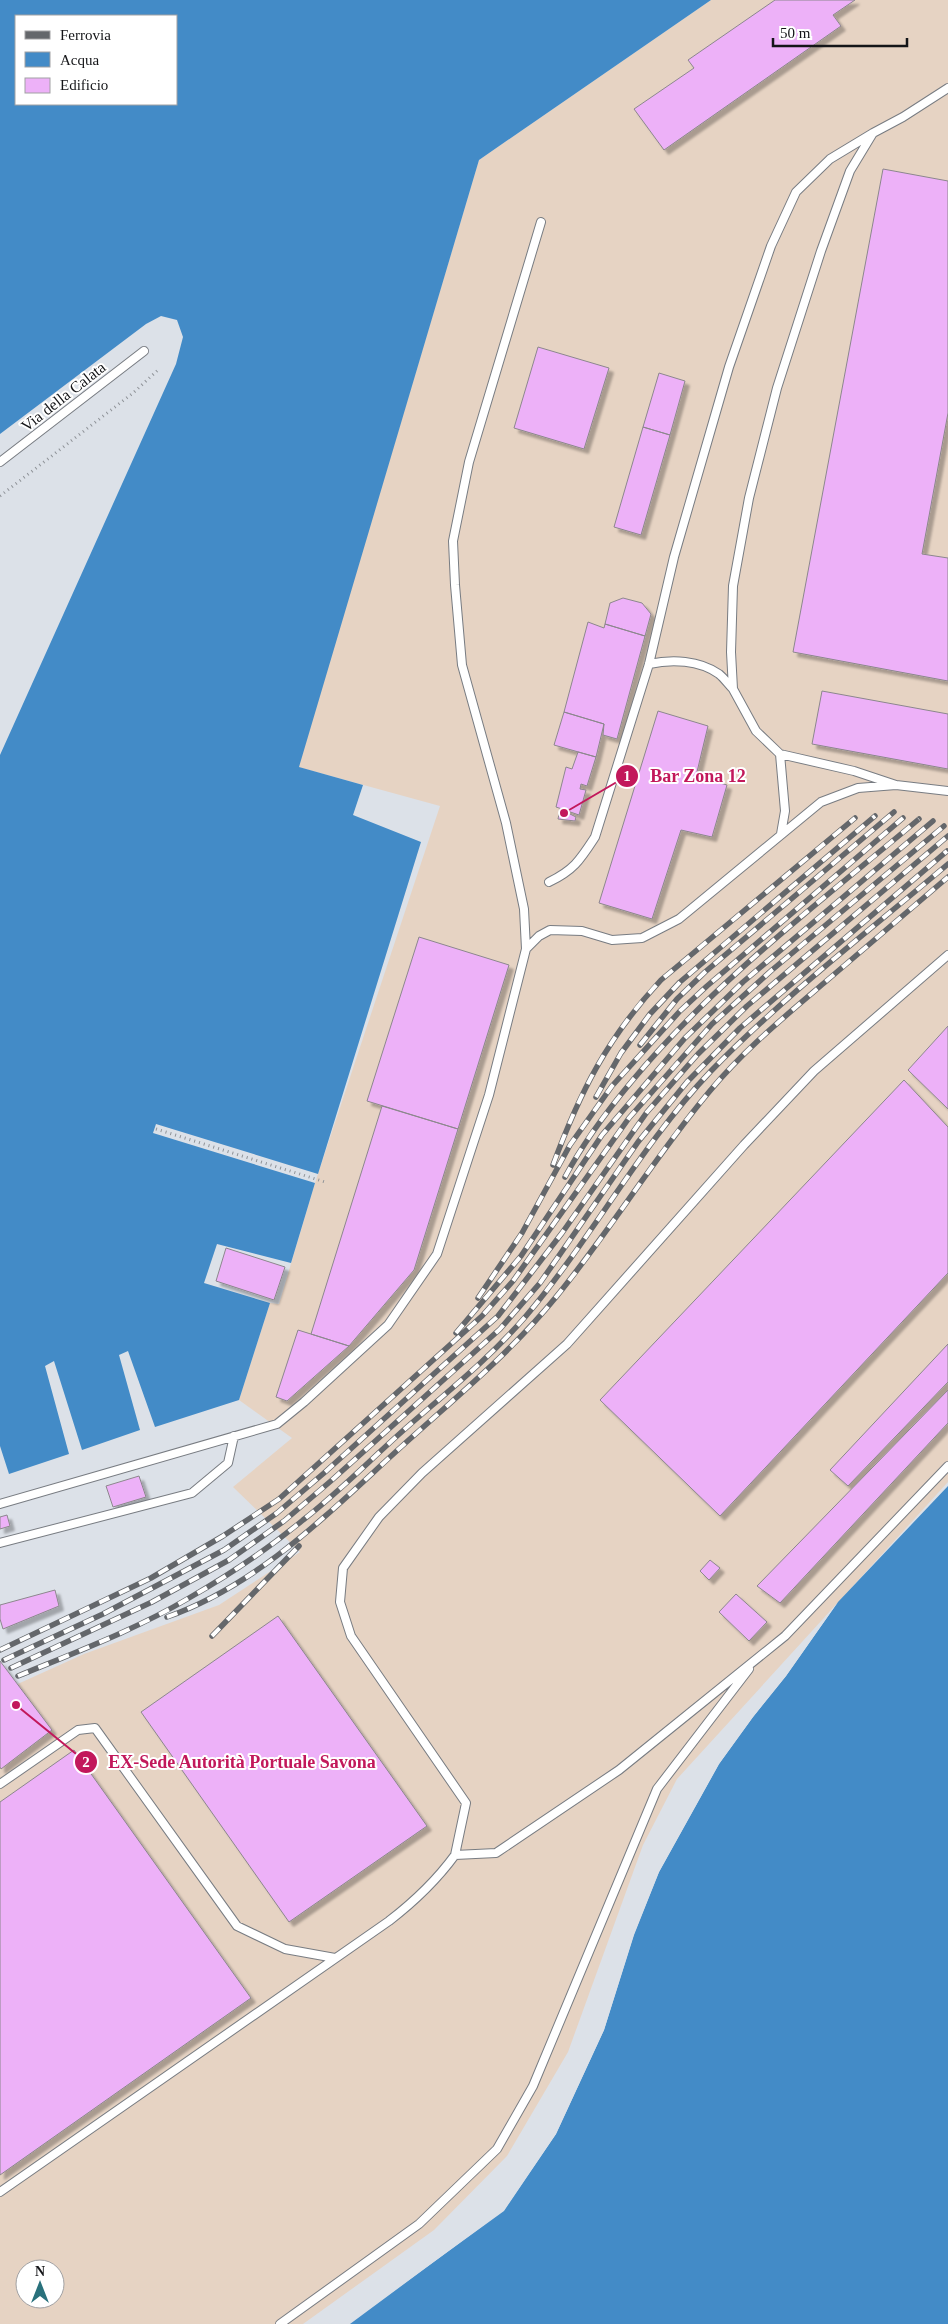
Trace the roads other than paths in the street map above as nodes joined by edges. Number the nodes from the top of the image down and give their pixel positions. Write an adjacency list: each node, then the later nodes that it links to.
1 (948, 88): 2 (lane)
2 (873, 132): 6 (lane); 7 (lane)
3 (540, 222): 13 (lane)
4 (144, 350): 5 (lane, Via della Calata)
5 (0, 462)
6 (649, 664): 7 (lane); 12 (lane)
7 (733, 689): 8 (lane)
8 (780, 754): 9 (lane); 11 (lane)
9 (896, 785): 10 (lane); 11 (lane)
10 (948, 791)
11 (782, 834): 13 (lane)
12 (549, 882)
13 (526, 949): 15 (lane)
14 (948, 955): 21 (lane)
15 (234, 1436): 17 (lane); 18 (lane)
16 (948, 1466): 19 (lane)
17 (0, 1504)
18 (0, 1543)
19 (757, 1659): 21 (lane); 24 (lane)
20 (0, 1784): 22 (lane)
21 (456, 1854): 22 (lane)
22 (336, 1958): 23 (lane)
23 (0, 2192)
24 (280, 2324)

